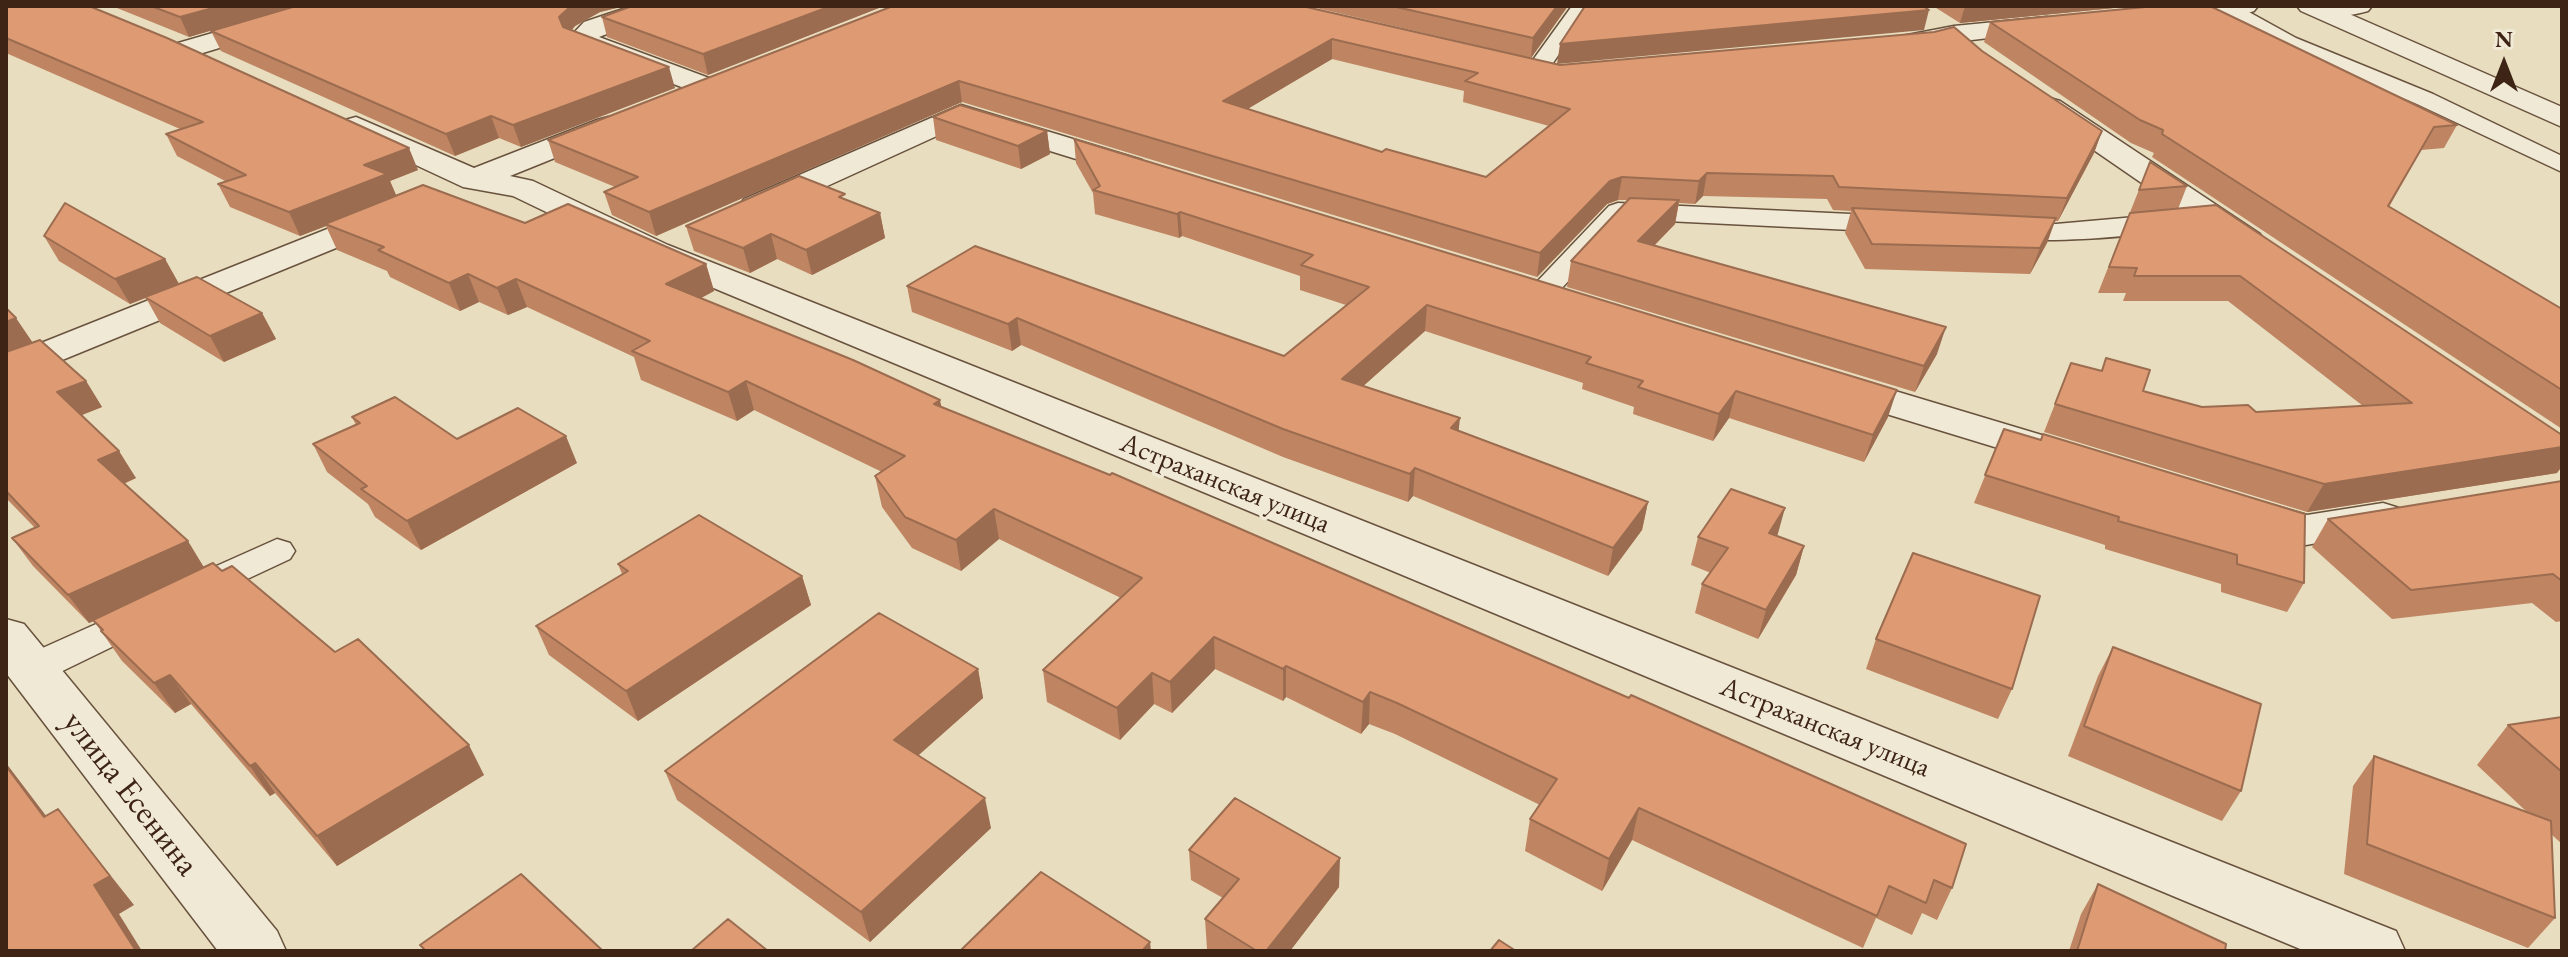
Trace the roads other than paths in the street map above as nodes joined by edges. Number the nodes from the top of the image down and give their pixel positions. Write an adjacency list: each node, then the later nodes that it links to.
1 (333, 6): 16 (street)
2 (657, 6): 22 (street)
3 (1582, 6): 14 (lane)
4 (2359, 6): 6 (street)
5 (2231, 7): 8 (street); 20 (lane)
6 (2314, 8): 19 (street)
7 (1920, 13): 10 (street)
8 (2136, 16)
9 (2075, 22): 10 (street)
10 (1954, 34): 11 (street); 12 (street)
11 (1881, 45)
12 (1987, 63)
13 (1505, 64): 14 (street)
14 (1536, 71): 15 (street)
15 (1572, 73)
16 (244, 75)
17 (2025, 89): 23 (street)
18 (316, 108): 22 (street, Астраханская улица)
19 (2562, 118)
20 (2562, 165)
21 (1159, 176): 26 (street)
22 (474, 180): 26 (street, Астраханская улица); 29 (street)
23 (2213, 218): 25 (lane); 27 (street)
24 (1915, 225): 28 (lane)
25 (1978, 228)
26 (656, 252): 37 (street, Астраханская улица)
27 (2278, 261)
28 (1540, 294)
29 (6, 371)
30 (1796, 373): 31 (street)
31 (2096, 466)
32 (2216, 503): 33 (street)
33 (2412, 513)
34 (277, 551): 35 (lane)
35 (19, 653): 36 (street, улица Есенина)
36 (255, 951)
37 (2374, 951)

